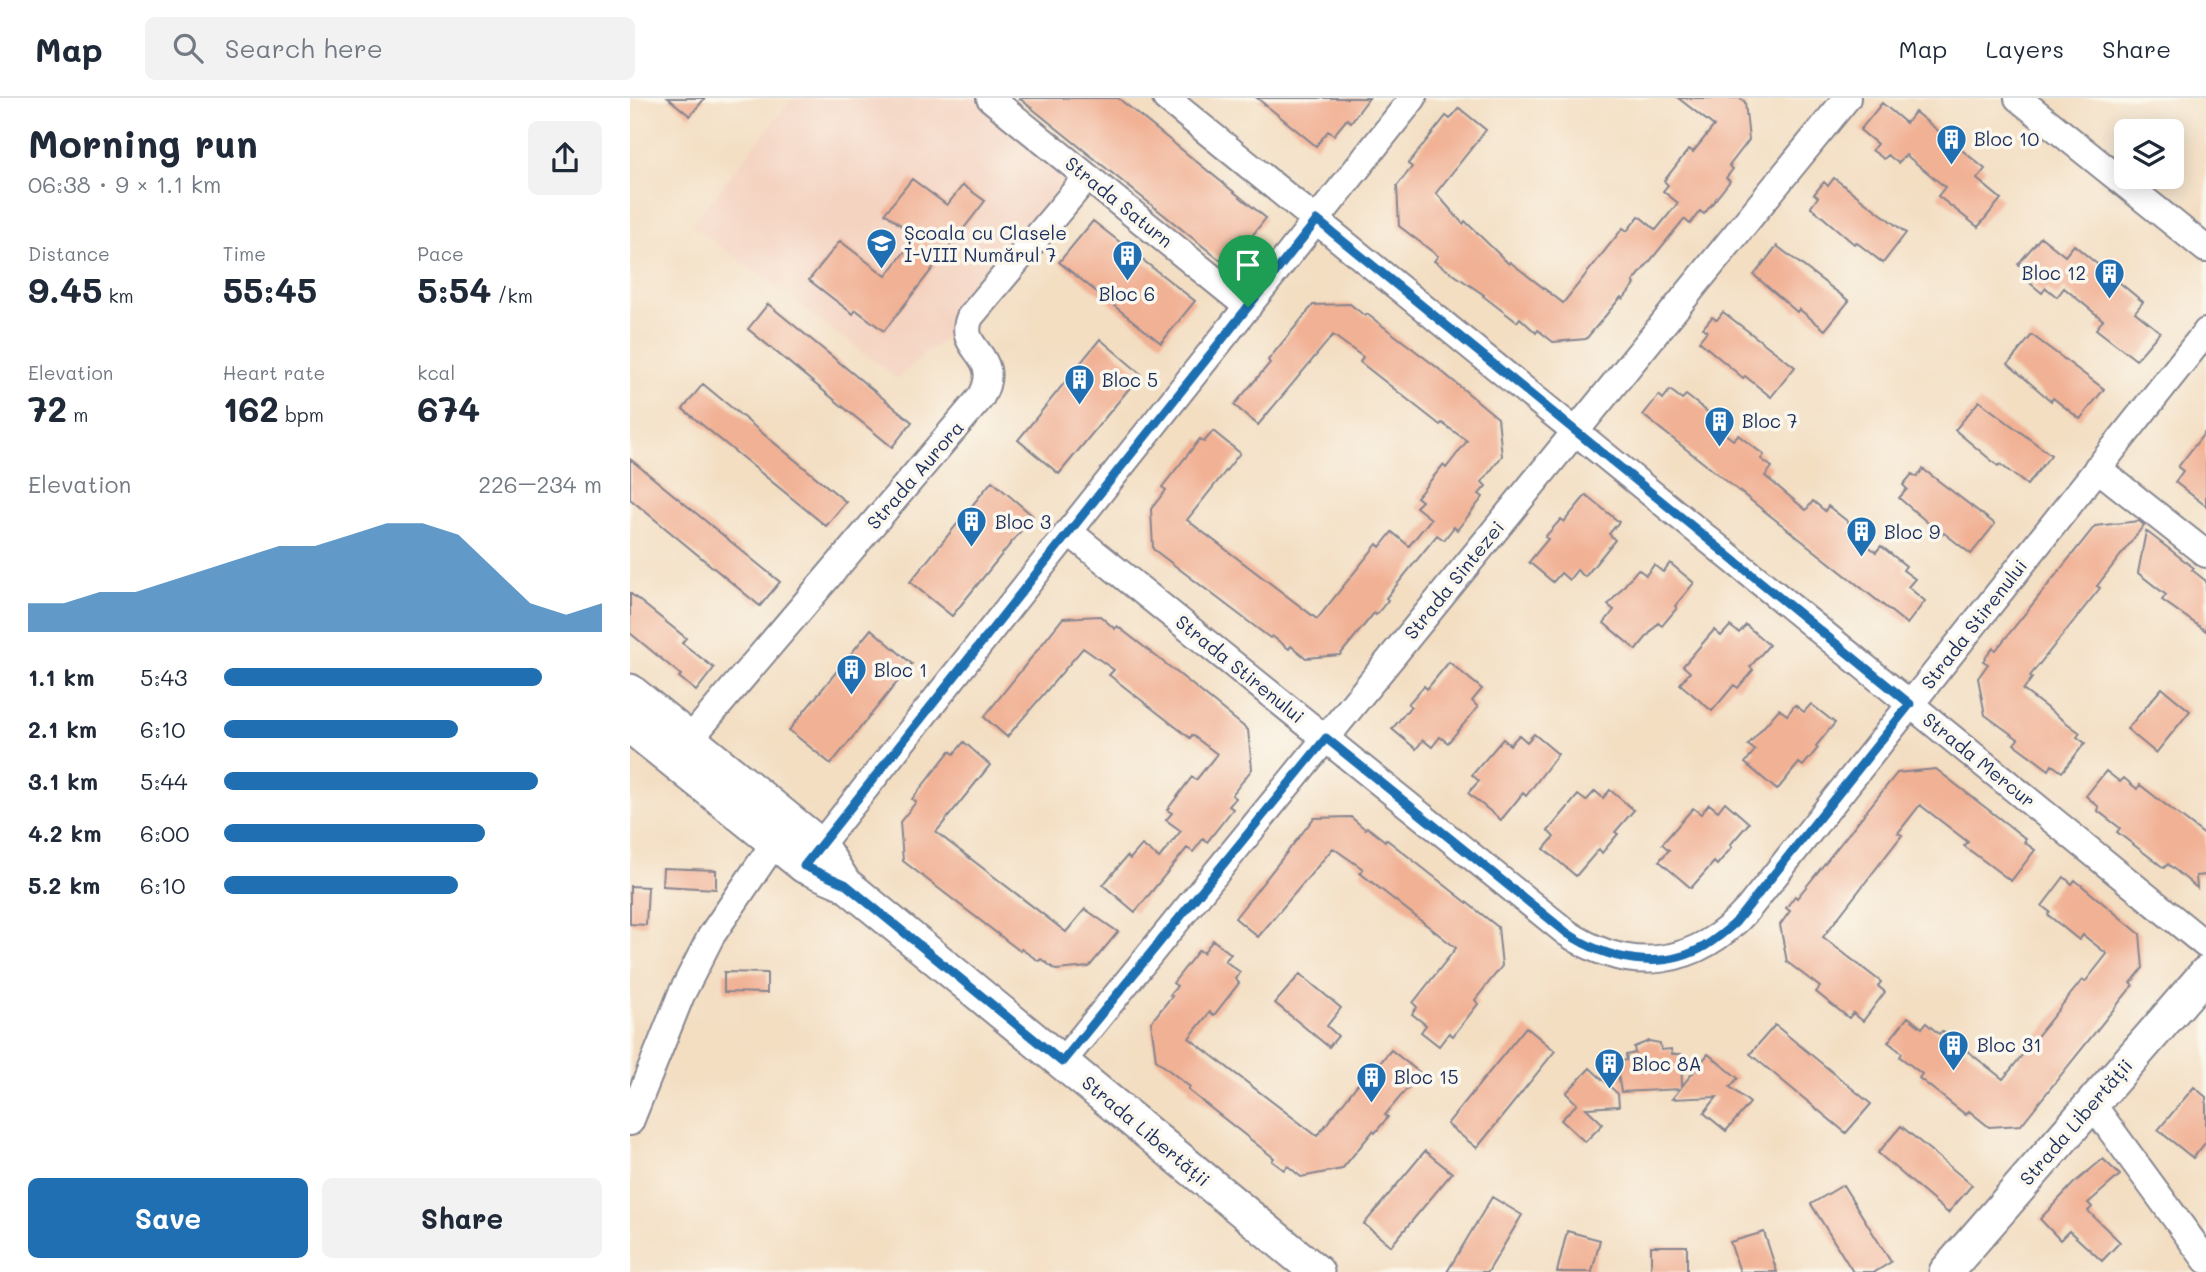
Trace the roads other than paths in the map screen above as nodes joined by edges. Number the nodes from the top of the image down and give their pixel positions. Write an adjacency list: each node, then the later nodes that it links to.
1 (990, 98): 6 (street, Strada Saturn)
2 (1166, 98): 7 (street, Strada Mercur)
3 (1413, 98): 7 (street)
4 (1847, 98): 11 (street, Strada Sintezei)
5 (2018, 98): 8 (street)
6 (1087, 177): 9 (street, Strada Saturn); 19 (street, Strada Aurora)
7 (1317, 220): 9 (street); 11 (street, Strada Mercur)
8 (2206, 249)
9 (1248, 307): 13 (street)
10 (2206, 332): 12 (street, Strada Stirenului)
11 (1575, 431): 16 (street, Strada Mercur); 18 (street, Strada Sintezei)
12 (2096, 468): 14 (street); 16 (street, Strada Stirenului)
13 (1069, 532): 18 (street, Strada Stirenului); 21 (street)
14 (2206, 554)
15 (630, 691): 19 (main road, Strada Libertății)
16 (1910, 704): 18 (street, Strada Stirenului); 22 (street, Strada Mercur)
17 (630, 726): 19 (main road, Strada Libertății)
18 (1326, 738): 24 (street, Strada Sintezei)
19 (681, 750): 20 (main road, Strada Libertății); 21 (main road, Strada Libertății)
20 (775, 842): 21 (main road, Strada Libertății); 26 (street)
21 (812, 855): 24 (main road, Strada Libertății)
22 (2206, 945)
23 (2206, 973): 25 (main road, Strada Libertății)
24 (1062, 1062): 28 (main road, Strada Libertății)
25 (2092, 1104): 27 (street); 29 (main road, Strada Libertății)
26 (630, 1122)
27 (2206, 1260)
28 (1317, 1272)
29 (1946, 1272)

